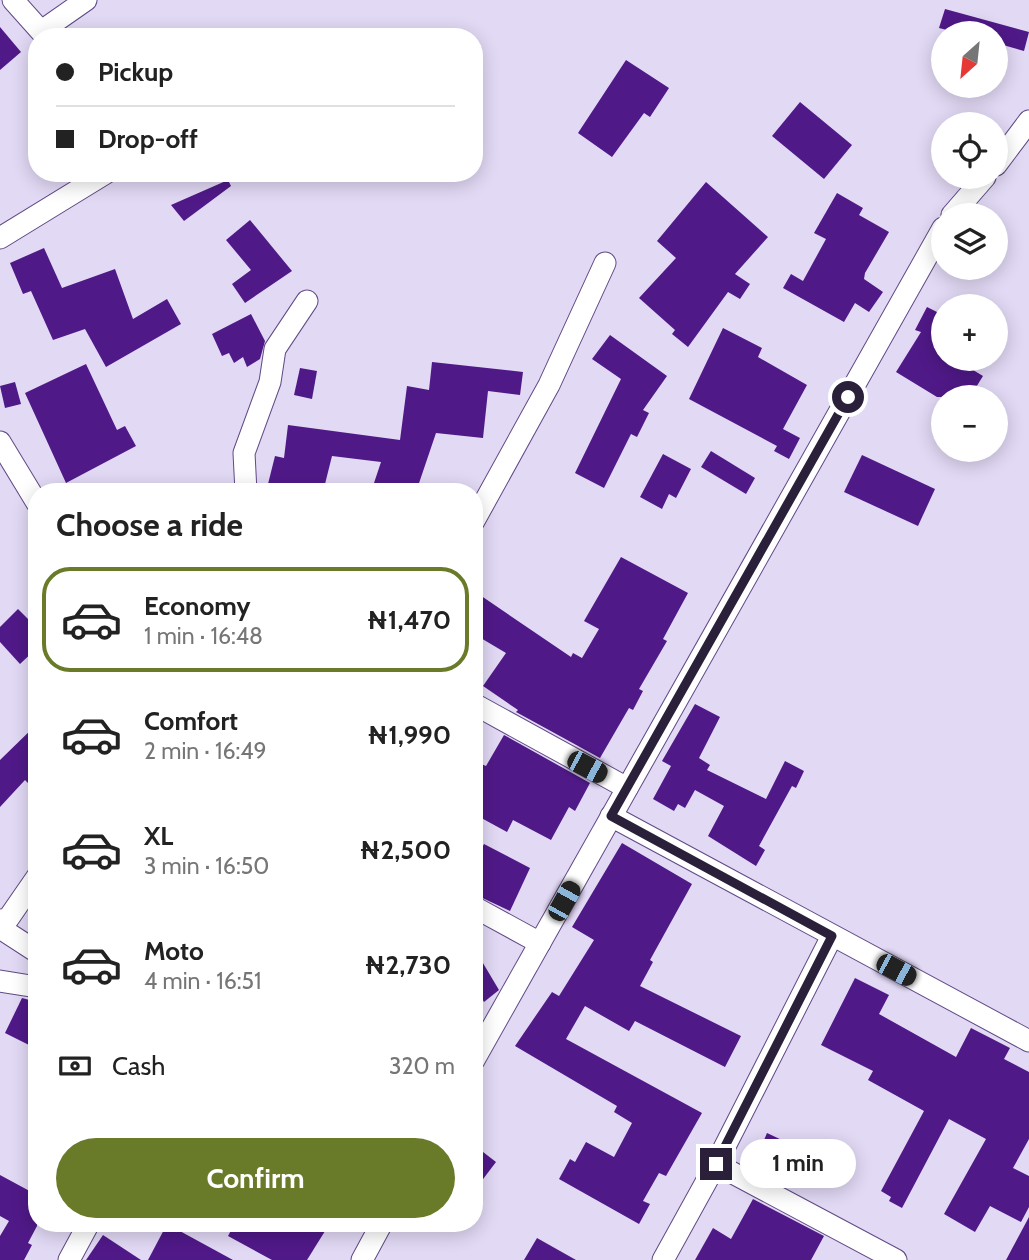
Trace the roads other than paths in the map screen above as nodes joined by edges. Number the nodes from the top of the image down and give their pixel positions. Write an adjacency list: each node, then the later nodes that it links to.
1 (13, 0): 3 (street)
2 (86, 0): 4 (street)
3 (40, 28)
4 (51, 28)
5 (1029, 121): 6 (street)
6 (1008, 149)
7 (91, 182): 10 (street)
8 (975, 189): 9 (street)
9 (962, 203)
10 (0, 238)
11 (931, 249): 19 (street)
12 (605, 263): 17 (street)
13 (307, 301): 15 (street)
14 (0, 442): 16 (street)
15 (246, 483)
16 (28, 488)
17 (483, 505)
18 (483, 709): 19 (street)
19 (627, 788): 20 (street)
20 (611, 816): 25 (street); 26 (street)
21 (28, 890): 23 (street)
22 (483, 912): 26 (street)
23 (0, 920)
24 (0, 928): 27 (street)
25 (832, 936): 30 (street); 32 (street)
26 (540, 943): 31 (street)
27 (28, 946)
28 (0, 981): 29 (street)
29 (28, 986)
30 (1029, 1041)
31 (483, 1044)
32 (716, 1164): 37 (street); 38 (street)
33 (84, 1232): 35 (street)
34 (377, 1232): 36 (street)
35 (69, 1260)
36 (362, 1260)
37 (663, 1260)
38 (896, 1260)

